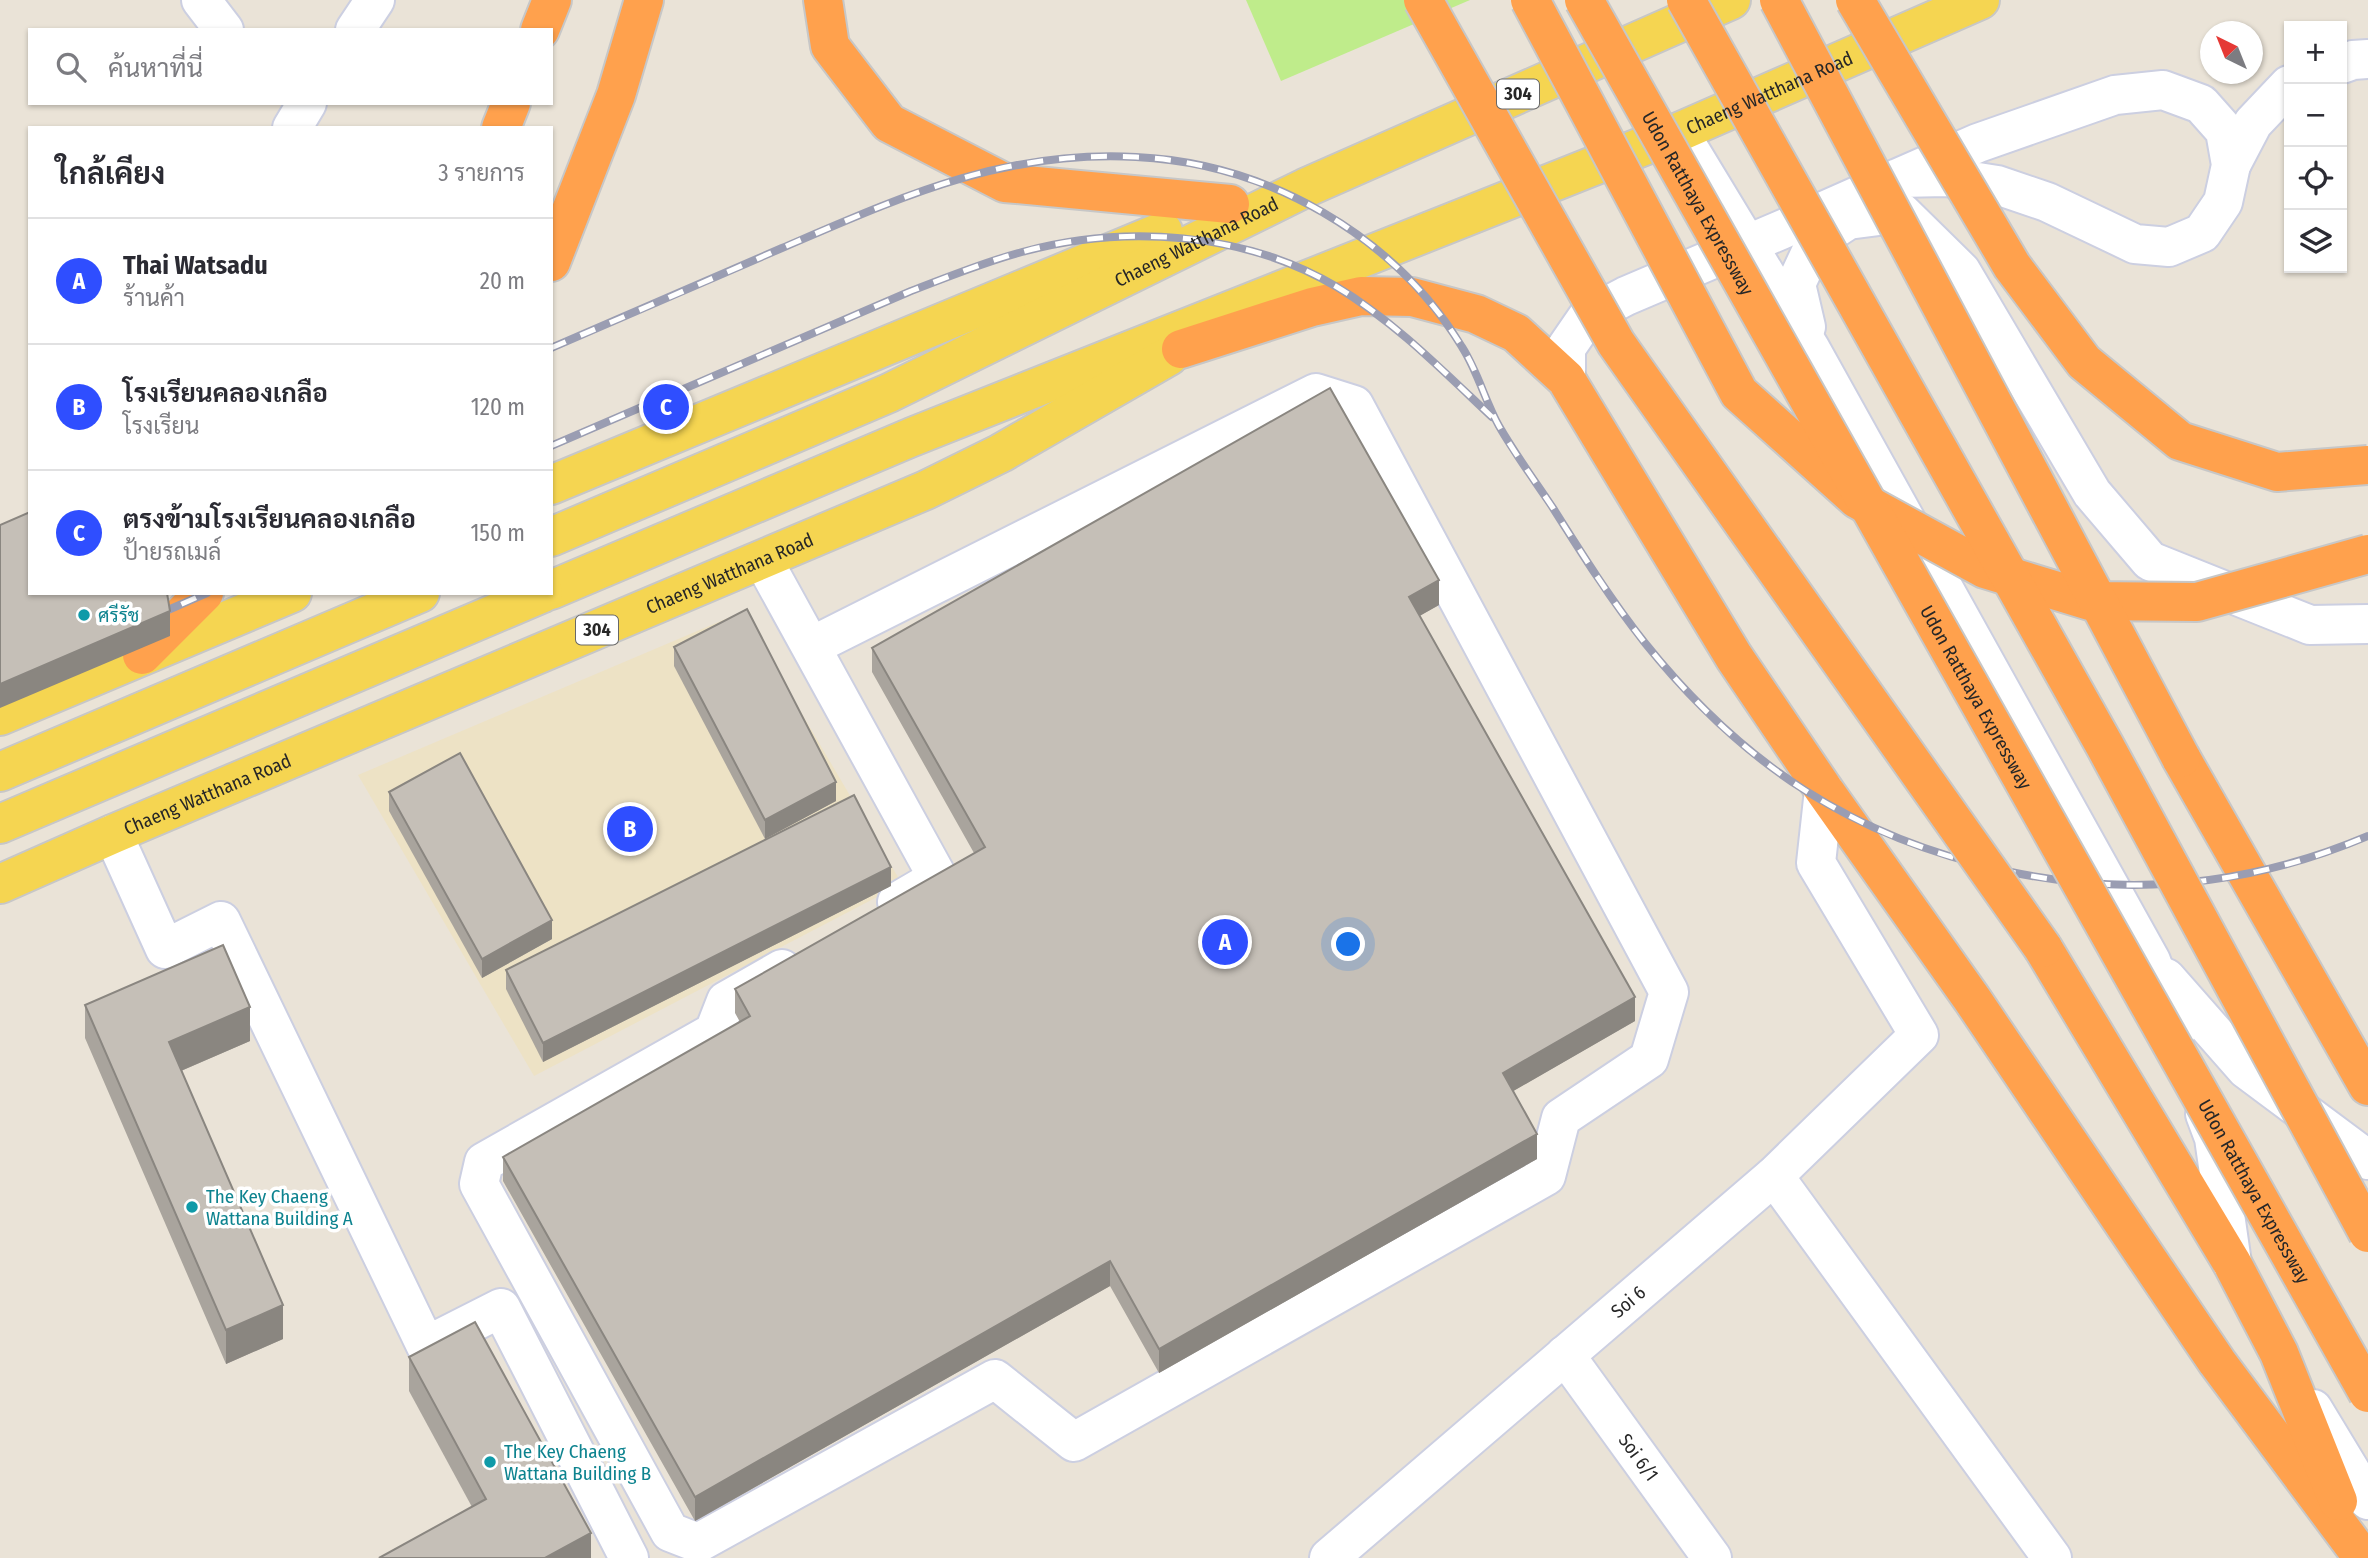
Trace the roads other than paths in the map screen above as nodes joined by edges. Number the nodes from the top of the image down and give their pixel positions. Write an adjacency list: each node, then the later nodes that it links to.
1 (201, 0): 14 (street)
2 (375, 0): 15 (street)
3 (552, 0): 16 (highway)
4 (644, 0): 28 (highway)
5 (823, 0): 26 (highway)
6 (1423, 0): 59 (highway, bridge)
7 (1530, 0): 36 (highway, bridge)
8 (1584, 0): 62 (highway, Udon Ratthaya Expressway, bridge)
9 (1686, 0): 58 (highway, bridge)
10 (1729, 0): 25 (main road, Chaeng Watthana Road / 304)
11 (1779, 0): 55 (highway, bridge)
12 (1855, 0): 33 (highway, bridge)
13 (1980, 0): 22 (main road, Chaeng Watthana Road / 304)
14 (222, 28)
15 (356, 28)
16 (541, 28)
17 (2368, 59): 18 (street)
18 (2347, 62)
19 (2284, 90): 23 (street)
20 (510, 105): 21 (highway)
21 (502, 126)
22 (1679, 132): 27 (street); 30 (main road, Chaeng Watthana Road / 304)
23 (2231, 165): 24 (street); 24 (street)
24 (1898, 178): 27 (street)
25 (1305, 188): 26 (main road, Chaeng Watthana Road / 304); 35 (main road, Chaeng Watthana Road)
26 (1230, 204): 34 (main road, Chaeng Watthana Road / 304)
27 (1764, 237): 29 (street); 32 (street)
28 (553, 257)
29 (1783, 283): 43 (street); 54 (street)
30 (1283, 290): 31 (main road, Chaeng Watthana Road / 304); 38 (main road, Chaeng Watthana Road)
31 (1181, 349): 32 (highway); 37 (main road, Chaeng Watthana Road / 304)
32 (1566, 379): 48 (highway)
33 (2368, 465)
34 (553, 484)
35 (553, 536)
36 (2368, 554)
37 (763, 560): 44 (street); 50 (main road, Chaeng Watthana Road / 304)
38 (553, 589)
39 (202, 595): 45 (highway)
40 (287, 595): 45 (main road)
41 (415, 595): 47 (main road)
42 (538, 595): 49 (main road)
43 (2368, 624)
44 (812, 646): 52 (street); 53 (street)
45 (142, 655): 46 (main road)
46 (0, 716)
47 (0, 772)
48 (1824, 790): 57 (street, Soi 6); 64 (highway)
49 (0, 824)
50 (113, 834): 51 (main road, Chaeng Watthana Road / 304); 65 (street)
51 (0, 884)
52 (868, 919)
53 (809, 953)
54 (2151, 961): 56 (street); 59 (street)
55 (2368, 1086)
56 (2368, 1160)
57 (1773, 1176): 61 (street, Soi 6); 68 (street)
58 (2368, 1233)
59 (2232, 1263): 60 (highway)
60 (2279, 1353): 63 (street); 64 (highway)
61 (1565, 1355): 66 (street, Soi 6); 67 (street, Soi 6/1)
62 (2368, 1393)
63 (2368, 1500)
64 (2360, 1553)
65 (629, 1558)
66 (1329, 1558)
67 (1712, 1558)
68 (2052, 1558)

